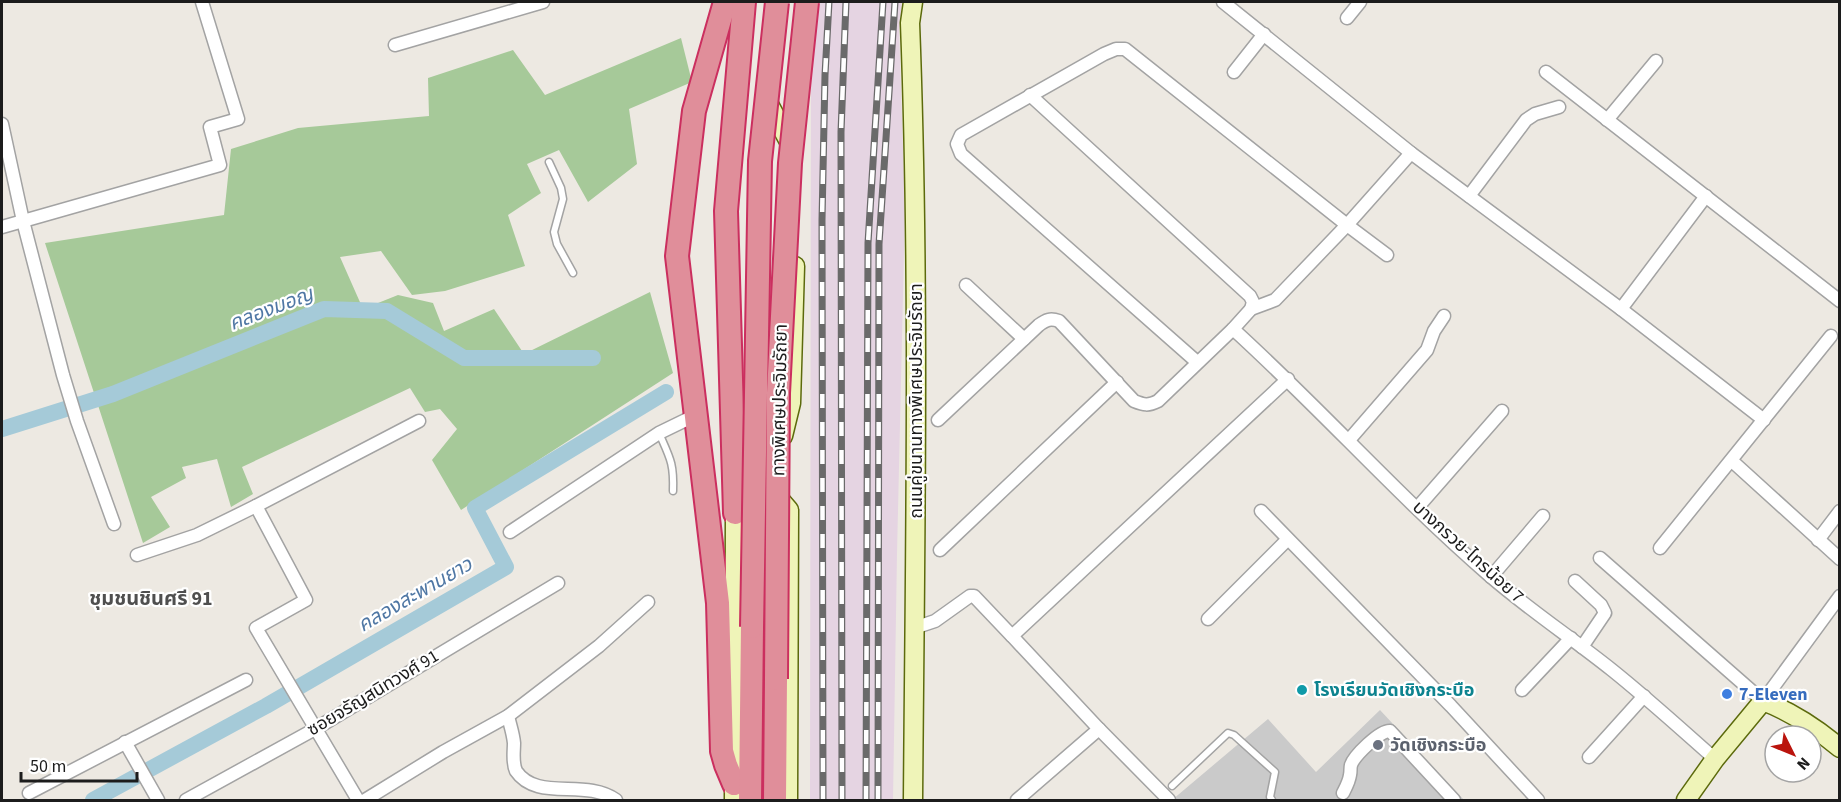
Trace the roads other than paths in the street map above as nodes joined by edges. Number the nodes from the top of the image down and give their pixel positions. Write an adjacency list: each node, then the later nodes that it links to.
1 (202, 2): 26 (street)
2 (543, 2): 11 (street)
3 (725, 2): 43 (highway)
4 (744, 2): 56 (highway)
5 (769, 2): 51 (main road)
6 (777, 2): 92 (highway, ทางพิเศษประจิมรัถยา, bridge)
7 (807, 2): 89 (highway, ทางพิเศษประจิมรัถยา, bridge)
8 (913, 2): 74 (main road, ถนนคู่ขนานทางพิเศษประจิมรัถยา)
9 (1223, 2): 13 (street)
10 (1360, 2): 12 (street)
11 (518, 5): 14 (street)
12 (1347, 18)
13 (1264, 34): 16 (street); 22 (street)
14 (395, 45)
15 (1656, 61): 20 (street)
16 (1234, 72)
17 (1546, 72): 20 (street)
18 (1030, 95): 27 (street); 33 (street); 39 (street)
19 (1559, 107): 24 (street)
20 (1607, 120): 25 (street)
21 (2, 124): 26 (street)
22 (1411, 153): 24 (street); 27 (street)
23 (549, 162): 30 (lane)
24 (1469, 196): 34 (street)
25 (1706, 196): 32 (street); 34 (street)
26 (23, 221): 28 (street); 58 (street)
27 (1347, 225): 29 (street); 33 (street)
28 (2, 227)
29 (1387, 255)
30 (573, 273)
31 (966, 285): 38 (street)
32 (1839, 301)
33 (1251, 309): 36 (street)
34 (1621, 309): 45 (street)
35 (1444, 316): 48 (street)
36 (1233, 329): 39 (street); 40 (street, บางกรวย-ไทรน้อย 7)
37 (1831, 336): 45 (street)
38 (1024, 339): 41 (street); 44 (street)
39 (1197, 362): 41 (street)
40 (1288, 379): 48 (street, บางกรวย-ไทรน้อย 7); 75 (street)
41 (1118, 382): 63 (street)
42 (1503, 411): 53 (street)
43 (696, 415): 47 (street); 92 (highway)
44 (938, 420)
45 (1764, 420): 49 (street)
46 (418, 421): 52 (street)
47 (659, 433): 50 (lane); 59 (street)
48 (1349, 440): 53 (street, บางกรวย-ไทรน้อย 7)
49 (1732, 461): 61 (street); 62 (street)
50 (673, 491)
51 (757, 496): 56 (main road); 101 (main road)
52 (256, 506): 64 (street); 83 (street)
53 (1418, 507): 67 (street, บางกรวย-ไทรน้อย 7)
54 (1261, 511): 60 (street)
55 (1839, 511): 61 (street)
56 (735, 513): 92 (main road)
57 (1543, 516): 67 (street)
58 (114, 524)
59 (510, 532)
60 (1287, 540): 73 (street); 107 (street)
61 (1818, 540): 66 (street)
62 (1660, 548)
63 (940, 550)
64 (137, 555)
65 (1600, 558): 81 (street)
66 (1839, 559)
67 (1491, 577): 76 (street, บางกรวย-ไทรน้อย 7)
68 (1575, 581): 77 (street)
69 (558, 583): 83 (street, ซอยจรัญสนิทวงศ์ 91)
70 (1839, 596): 72 (street)
71 (648, 602): 82 (street)
72 (1835, 611): 81 (street)
73 (1208, 620)
74 (914, 628): 75 (street); 102 (main road, ถนนคู่ขนานทางพิเศษประจิมรัถยา)
75 (1012, 636): 84 (street)
76 (1571, 638): 77 (street, บางกรวย-ไทรน้อย 7); 79 (street)
77 (1582, 647): 80 (street, บางกรวย-ไทรน้อย 7)
78 (246, 680): 85 (street)
79 (1522, 690)
80 (1644, 696): 87 (street); 88 (street, บางกรวย-ไทรน้อย 7)
81 (1763, 701): 86 (main road); 88 (main road)
82 (508, 716): 98 (street); 99 (street)
83 (312, 724): 96 (street, ซอยจรัญสนิทวงศ์ 91); 97 (street)
84 (1099, 729): 103 (street); 104 (street)
85 (126, 743): 91 (street); 95 (street)
86 (1839, 748)
87 (1589, 757)
88 (1715, 759): 94 (main road)
89 (776, 765): 100 (highway, ทางพิเศษประจิมรัถยา); 101 (highway)
90 (1172, 786): 105 (lane)
91 (29, 793)
92 (739, 795)
93 (1340, 797): 106 (street)
94 (1687, 800)
95 (158, 801)
96 (186, 801)
97 (358, 801)
98 (365, 801)
99 (616, 801)
100 (776, 801)
101 (787, 801)
102 (914, 801)
103 (1017, 801)
104 (1170, 801)
105 (1272, 801)
106 (1454, 801)
107 (1538, 801)

